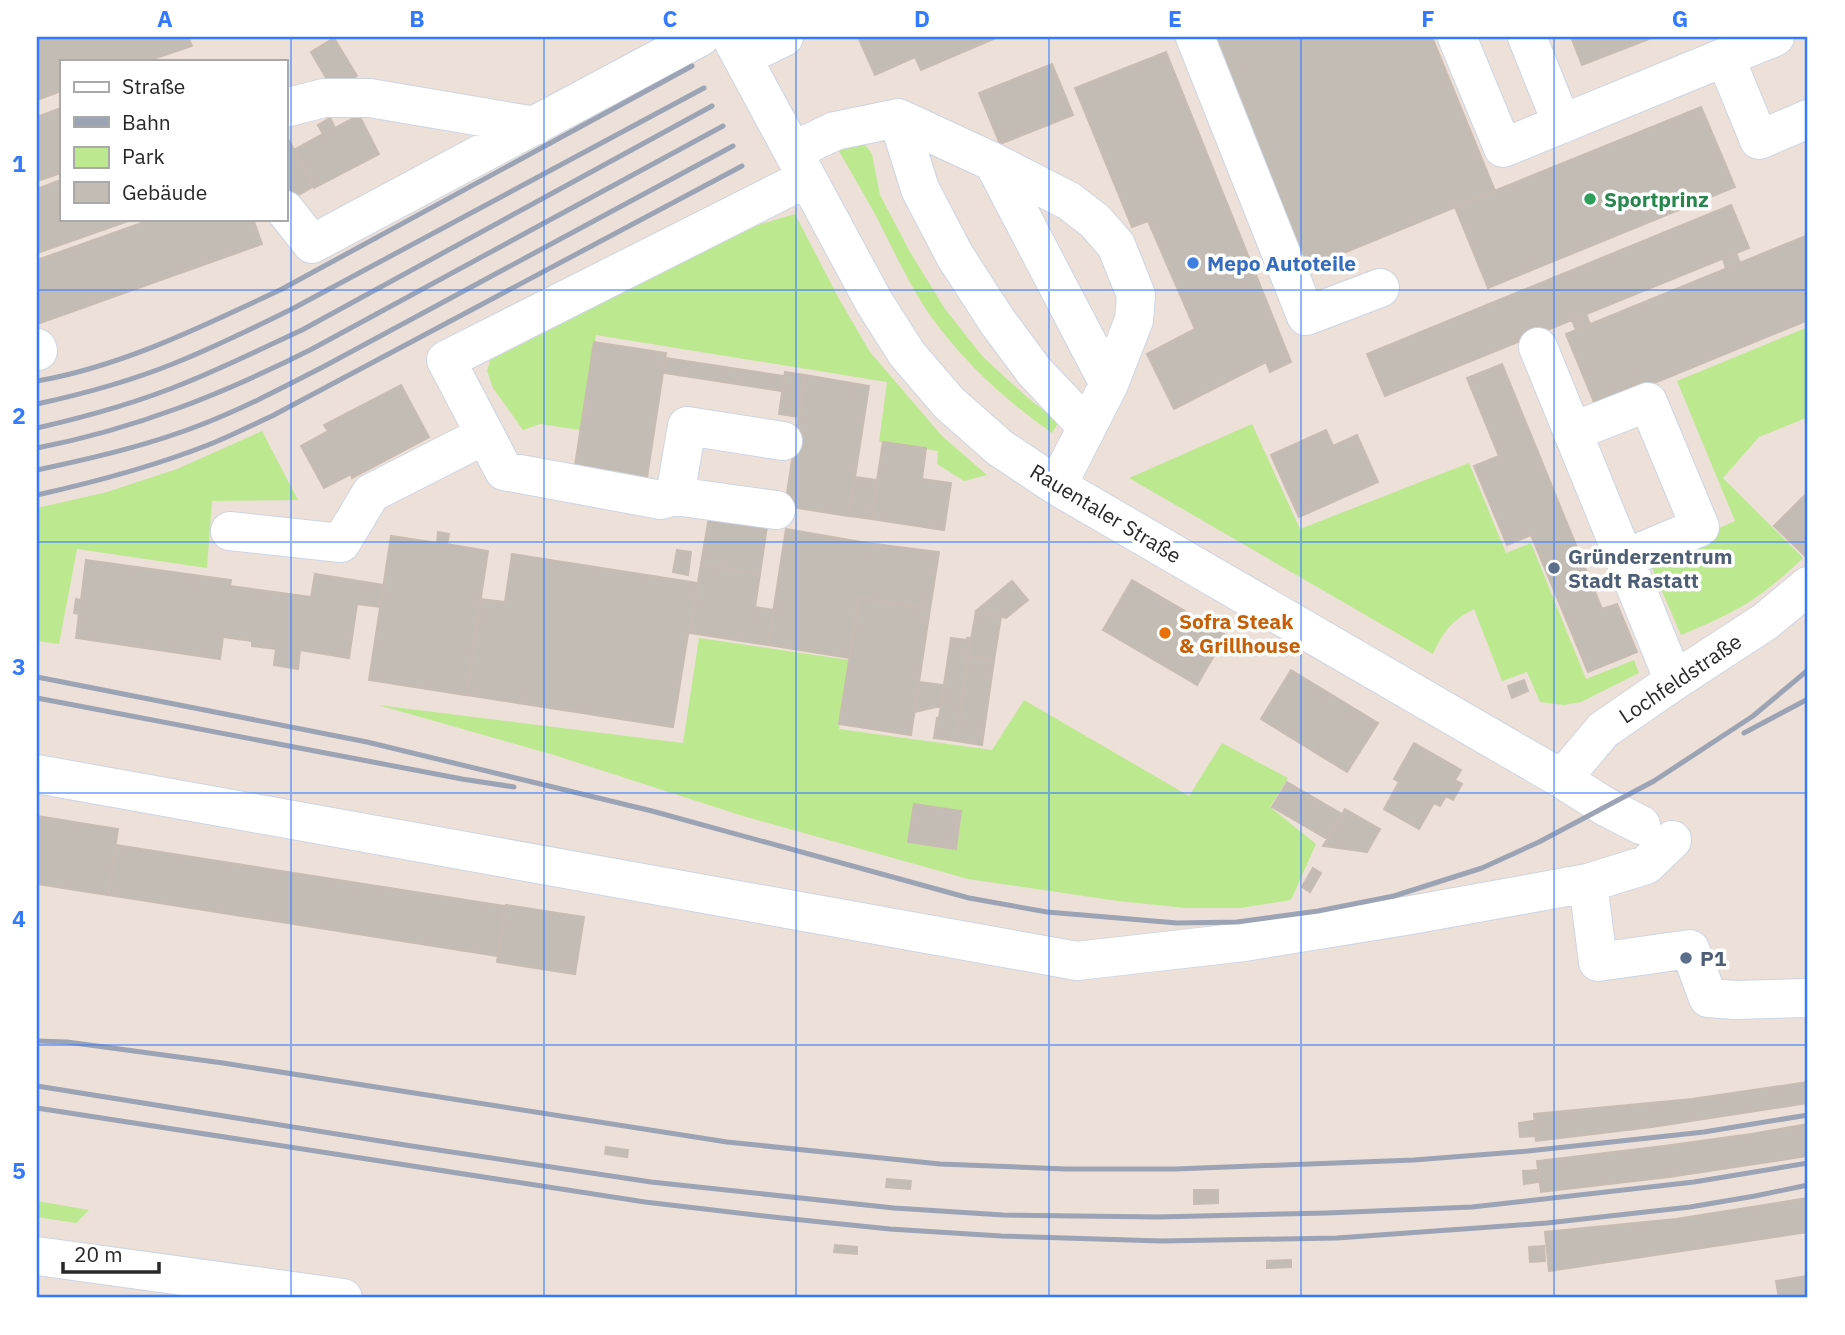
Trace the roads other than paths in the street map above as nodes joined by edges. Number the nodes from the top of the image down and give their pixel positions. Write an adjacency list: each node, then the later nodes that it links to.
1 (700, 37): 13 (street)
2 (784, 37): 7 (street)
3 (1195, 37): 17 (street)
4 (1457, 37): 12 (street)
5 (1527, 37): 12 (street)
6 (1775, 37): 8 (street)
7 (737, 47): 15 (street, Rauentaler Straße)
8 (1725, 57): 11 (street); 12 (street)
9 (287, 107): 13 (street)
10 (898, 118): 14 (street); 15 (street); 20 (street)
11 (1808, 120)
12 (1562, 124)
13 (535, 126): 16 (street)
14 (993, 162): 19 (street); 19 (street)
15 (800, 164): 22 (street); 24 (street, Rauentaler Straße)
16 (287, 213)
17 (1380, 288)
18 (1538, 347): 21 (street)
19 (1109, 384): 20 (street)
20 (1087, 427): 24 (street)
21 (1572, 432): 28 (street); 28 (street)
22 (485, 435): 25 (street); 27 (street)
23 (783, 441): 25 (street)
24 (1057, 486): 32 (street, Rauentaler Straße)
25 (676, 496): 26 (street)
26 (776, 510)
27 (230, 531)
28 (1625, 559): 30 (street)
29 (1808, 586): 30 (street, Lochfeldstraße)
30 (1674, 681): 32 (street, Lochfeldstraße)
31 (37, 774): 33 (street)
32 (1562, 779): 33 (street, Rauentaler Straße)
33 (1588, 883): 34 (street)
34 (1808, 998)
35 (37, 1256): 36 (street)
36 (291, 1295): 37 (street)
37 (343, 1298)

